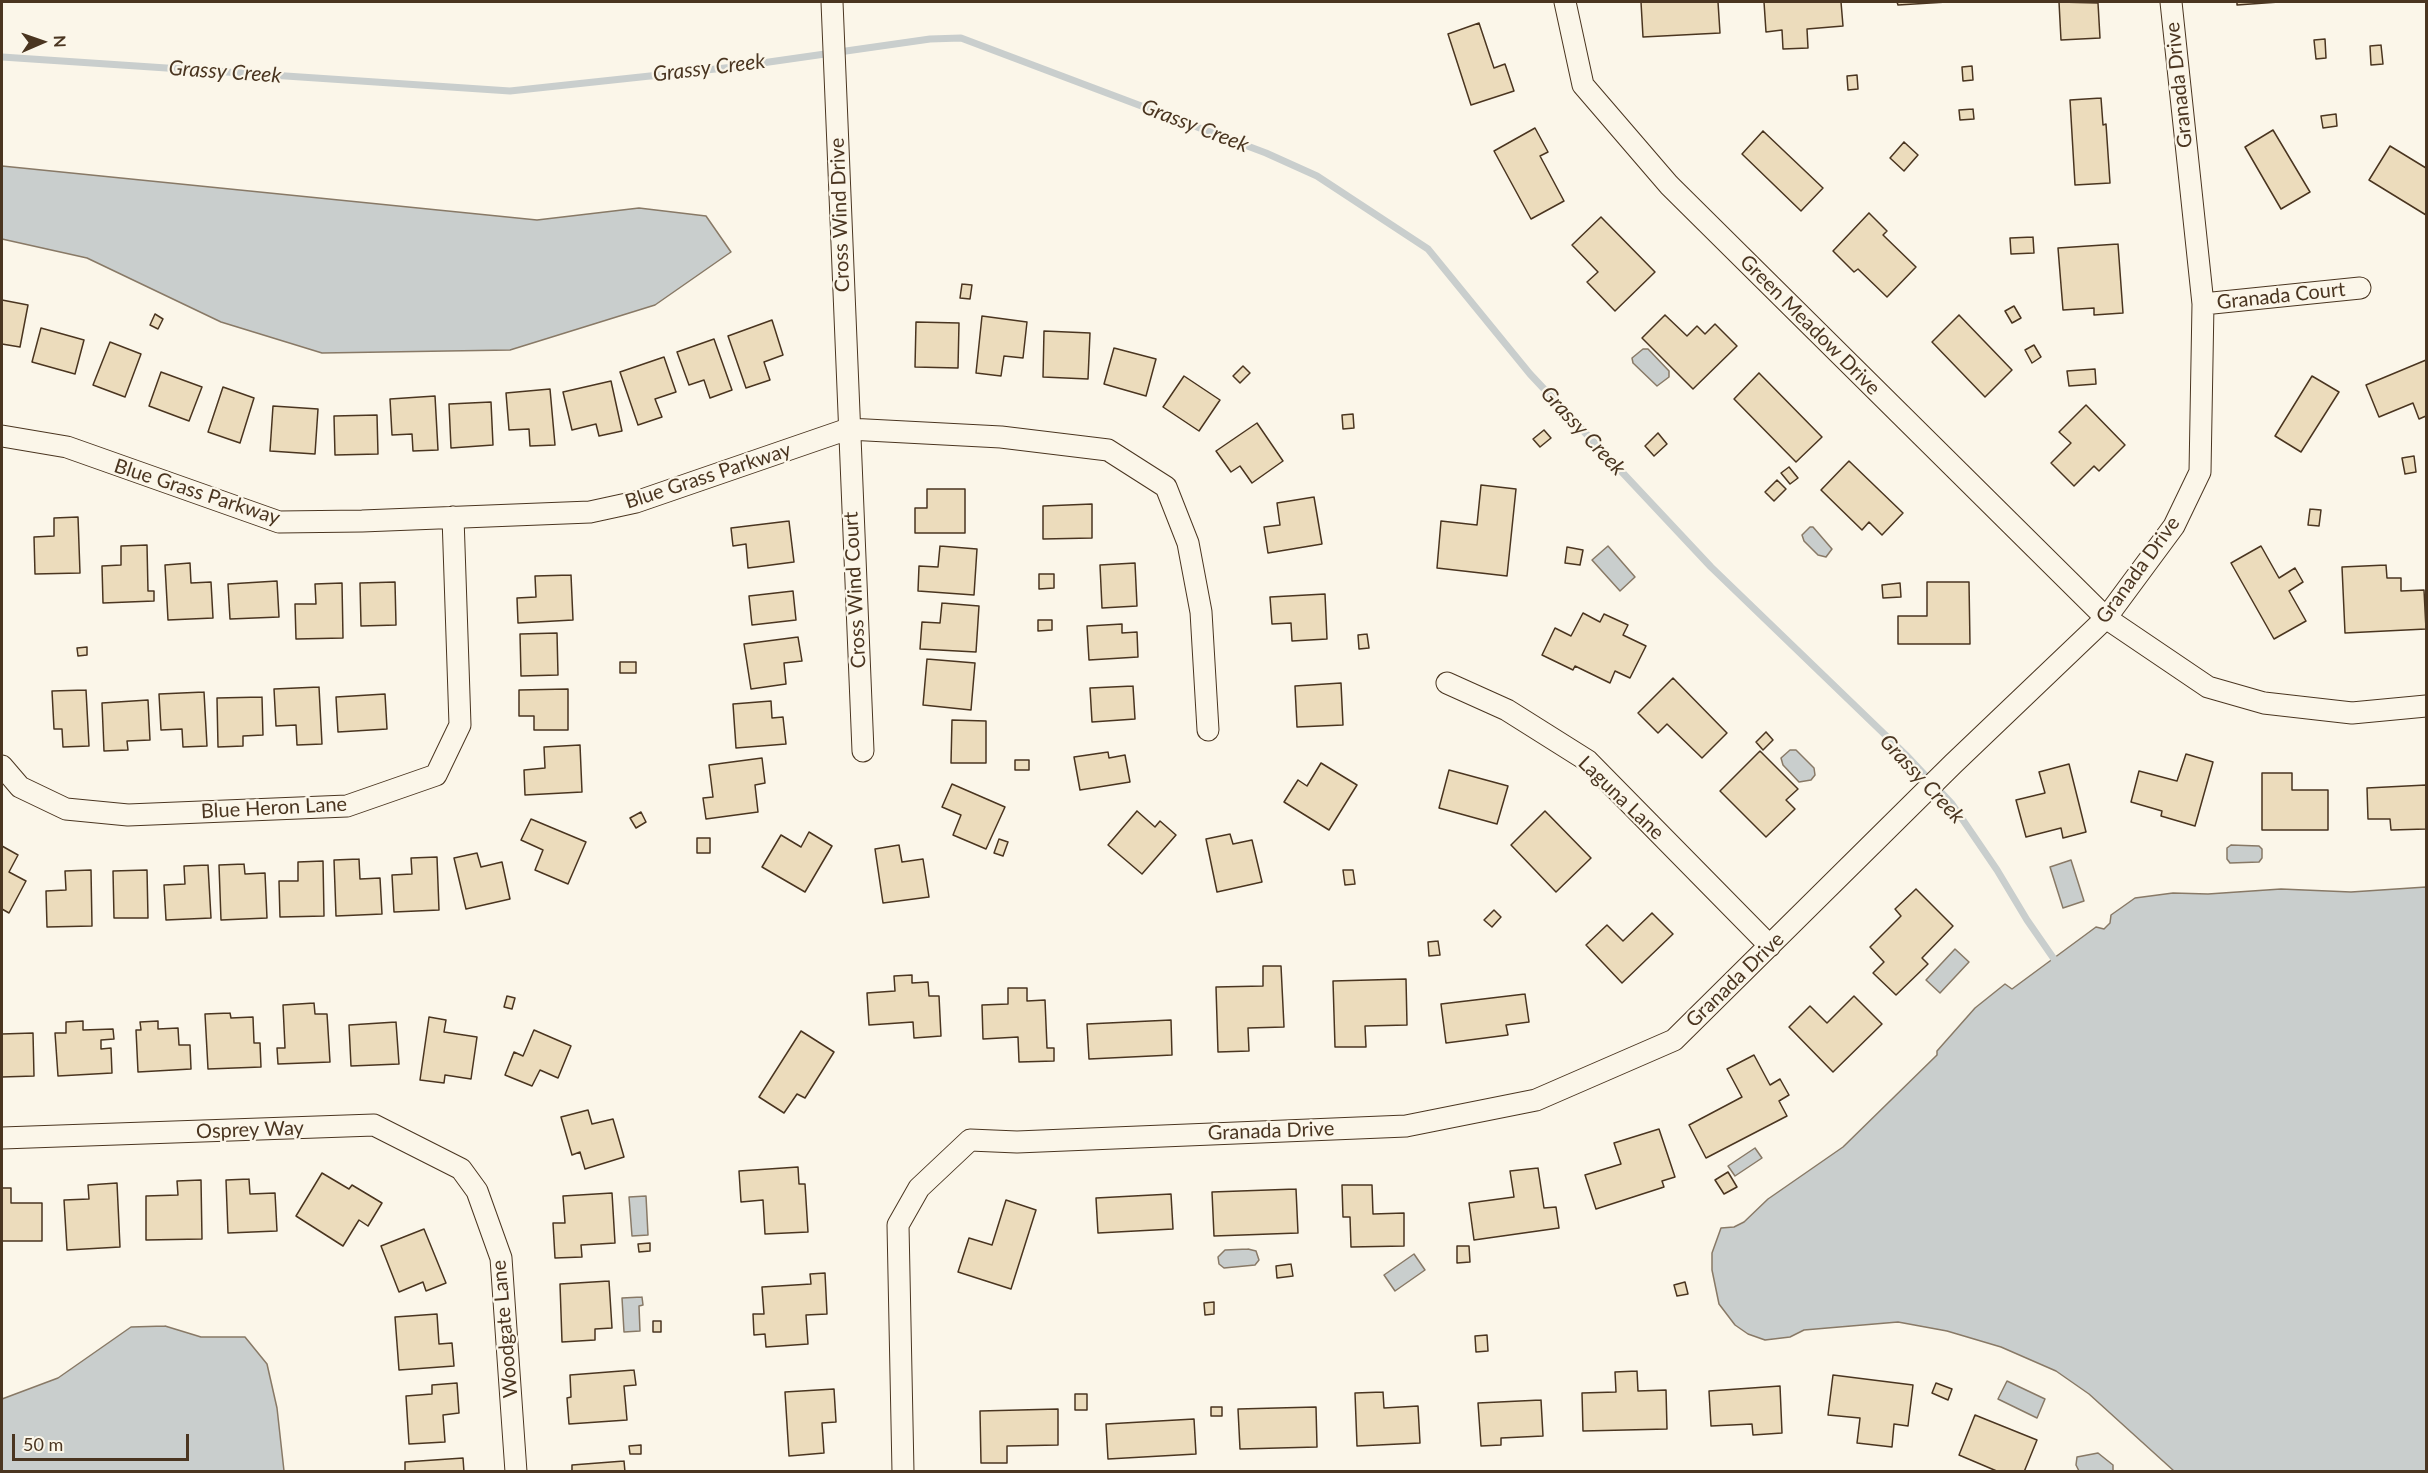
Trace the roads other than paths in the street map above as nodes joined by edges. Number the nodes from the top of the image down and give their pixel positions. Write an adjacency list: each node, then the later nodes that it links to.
1 (1565, 2): 9 (street, Green Meadow Drive)
2 (2170, 2): 5 (street, Granada Drive)
3 (832, 6): 6 (street, Cross Wind Drive)
4 (2360, 288): 5 (street, Granada Court)
5 (2203, 304): 9 (street, Granada Drive)
6 (848, 429): 8 (street, Blue Grass Parkway); 12 (street, Blue Grass Parkway); 13 (street, Cross Wind Court)
7 (2, 436): 8 (street, Blue Grass Parkway)
8 (453, 517): 14 (street, Blue Heron Lane)
9 (2106, 618): 11 (street, Green Meadow Drive); 15 (street, Granada Drive)
10 (1448, 683): 15 (street, Laguna Lane)
11 (2427, 706)
12 (1208, 730)
13 (863, 751)
14 (2, 766)
15 (1770, 946): 19 (street, Granada Drive)
16 (2, 1138): 17 (street, Osprey Way)
17 (477, 1191): 18 (street, Woodgate Lane)
18 (516, 1472)
19 (903, 1472)

